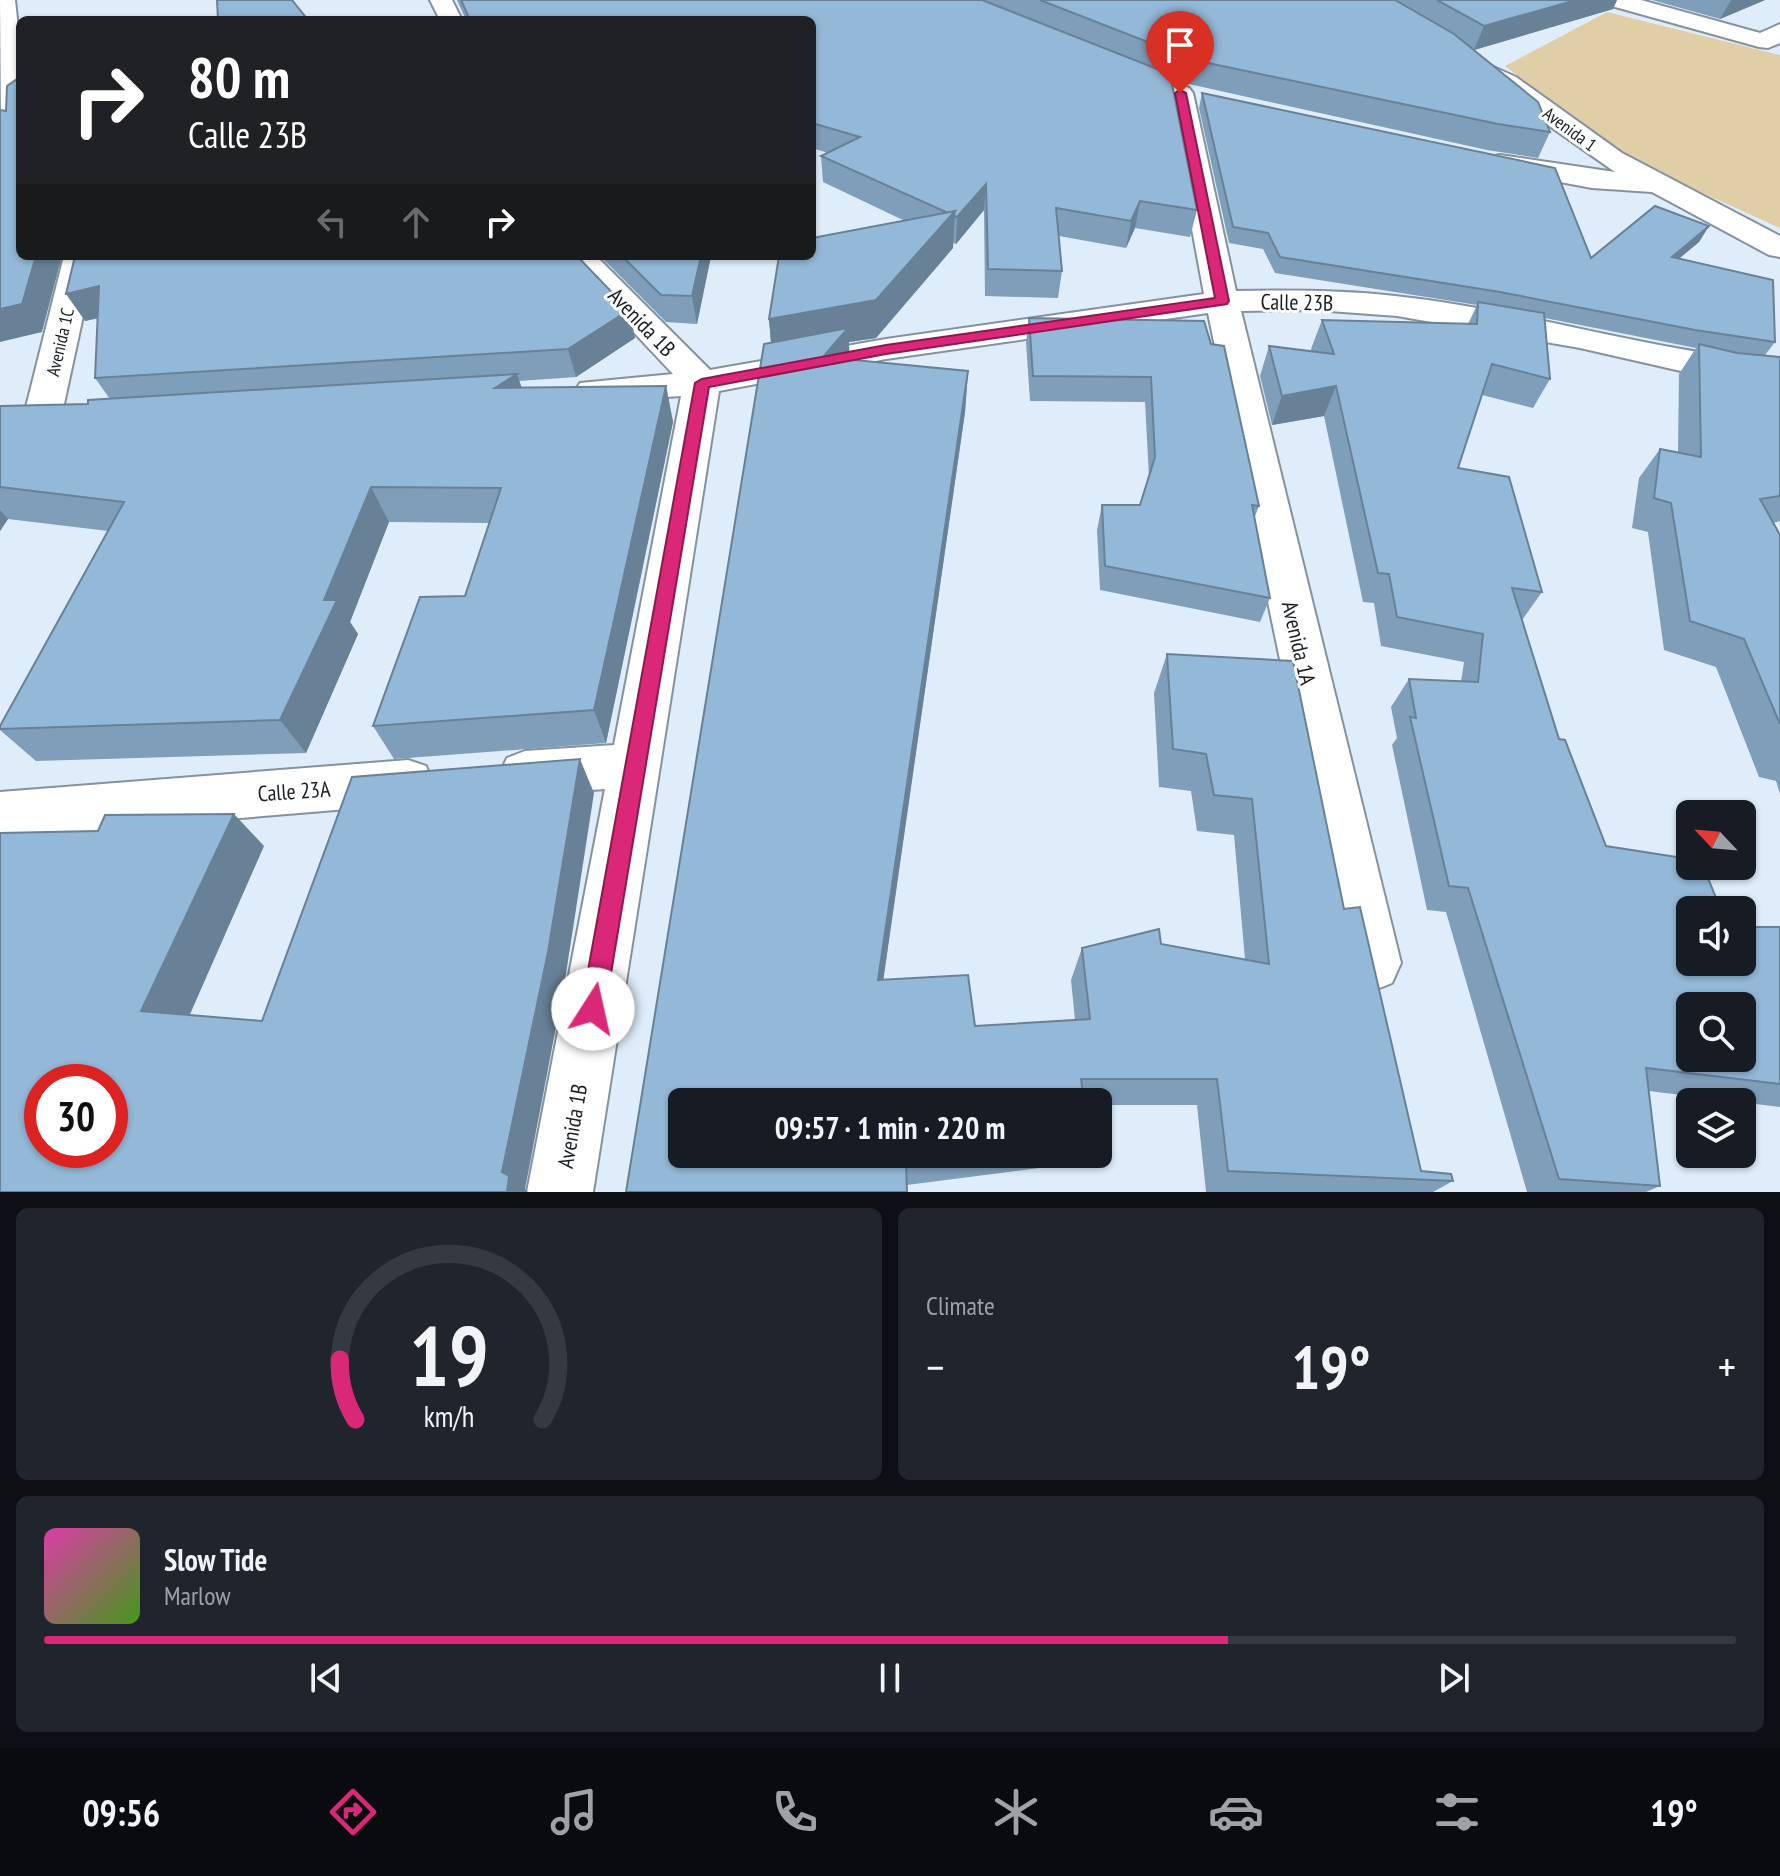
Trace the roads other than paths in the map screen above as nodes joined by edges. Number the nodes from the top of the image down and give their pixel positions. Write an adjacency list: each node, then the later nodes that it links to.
1 (4, 0): 8 (street)
2 (1616, 0): 3 (street)
3 (1780, 31)
4 (1469, 62): 10 (street, Avenida 1)
5 (1152, 82): 6 (street)
6 (1180, 93): 7 (street); 14 (street, Avenida 1A)
7 (1211, 100)
8 (14, 119)
9 (1470, 157): 10 (street)
10 (1654, 183): 11 (street, Avenida 1)
11 (1780, 248)
12 (79, 260): 18 (street, Avenida 1C)
13 (582, 260): 16 (street, Avenida 1B)
14 (1222, 301): 15 (street, Calle 23B); 16 (street, Calle 23B); 21 (street, Avenida 1A)
15 (1780, 374)
16 (702, 383): 17 (street, Calle 23B); 19 (street, Avenida 1B)
17 (560, 393)
18 (41, 427)
19 (637, 765): 20 (street, Calle 23A); 22 (street, Avenida 1B)
20 (0, 815)
21 (1382, 1008)
22 (560, 1192)

